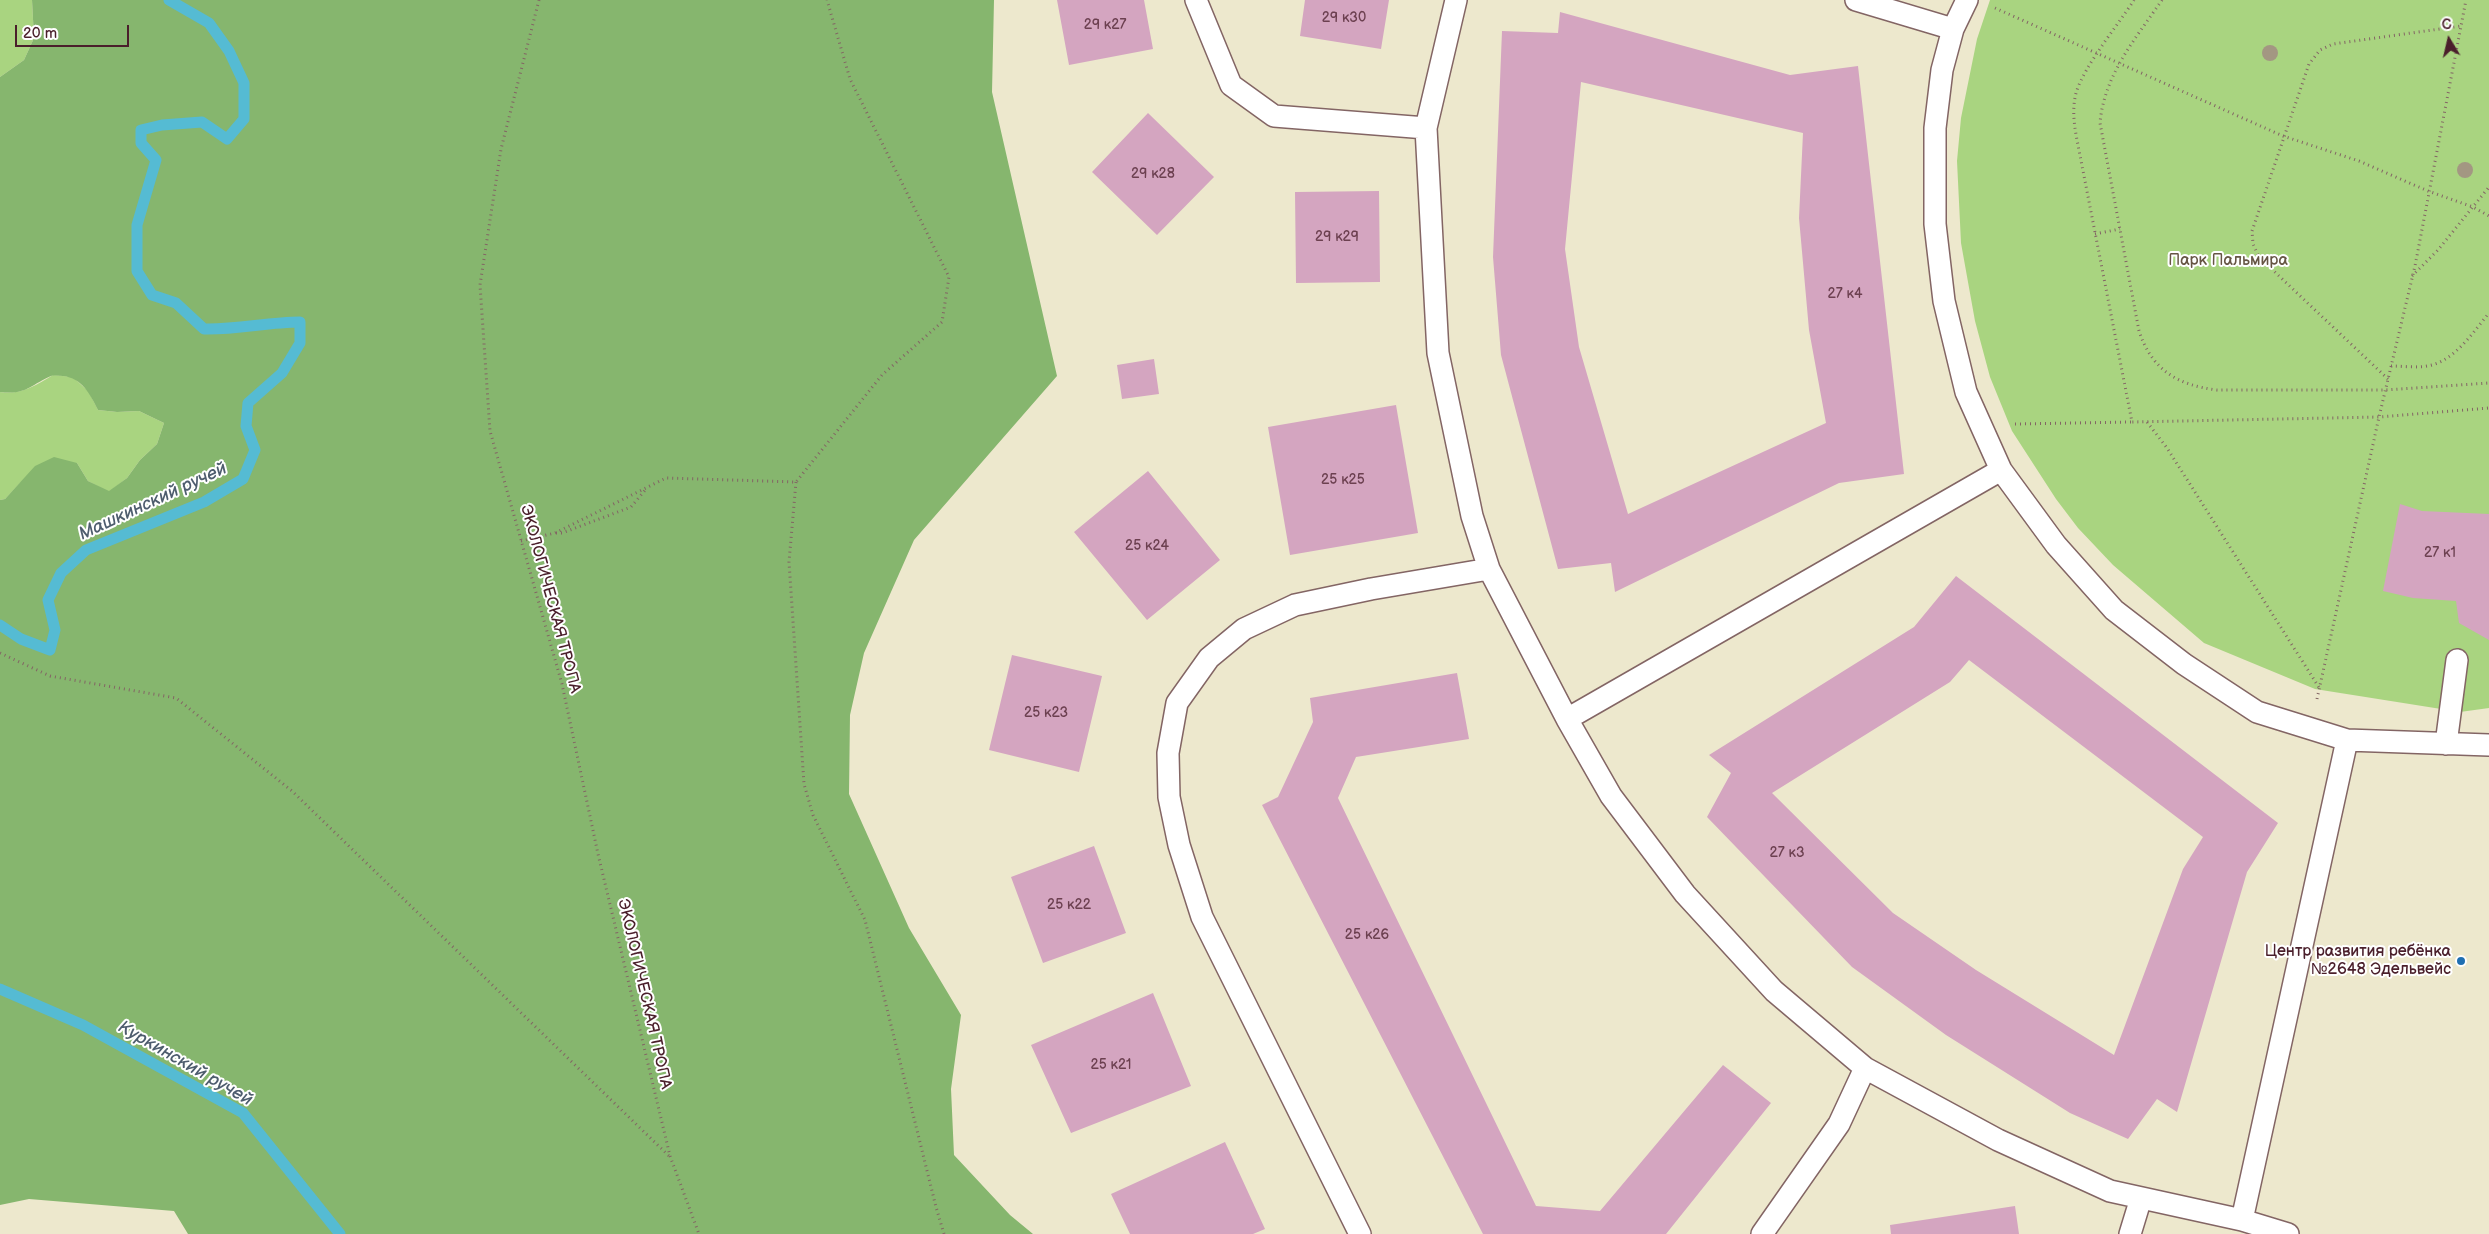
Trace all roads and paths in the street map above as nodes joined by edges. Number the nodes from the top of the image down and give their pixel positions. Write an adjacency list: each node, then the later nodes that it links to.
1 (539, 0): 37 (path, ЭКОЛОГИЧЕСКАЯ ТРОПА)
2 (827, 0): 34 (path)
3 (1196, 0): 14 (lane)
4 (1456, 0): 14 (lane)
5 (1856, 0): 11 (lane)
6 (2134, 0): 12 (path)
7 (2162, 0): 13 (path)
8 (2466, 0): 10 (path)
9 (1977, 2): 11 (lane); 12 (path)
10 (2461, 26): 15 (path); 17 (path)
11 (1953, 29): 32 (lane)
12 (2098, 54): 13 (path); 21 (path)
13 (2118, 63): 15 (path); 20 (path)
14 (1426, 128): 38 (lane)
15 (2283, 136): 17 (path); 25 (path)
16 (2489, 187): 18 (path)
17 (2428, 191): 18 (path); 22 (path)
18 (2473, 207): 19 (path); 22 (path)
19 (2489, 216)
20 (2120, 229): 21 (path); 27 (path)
21 (2095, 234): 31 (path)
22 (2412, 277): 24 (path)
23 (2489, 313): 24 (path)
24 (2391, 366): 25 (path)
25 (2388, 379): 27 (path)
26 (2489, 383): 27 (path)
27 (2385, 390): 29 (path)
28 (2489, 408): 29 (path)
29 (2379, 417): 30 (path); 41 (path)
30 (2147, 421): 31 (path); 41 (path)
31 (2132, 422): 32 (path)
32 (1981, 425): 33 (lane)
33 (2001, 470): 42 (lane); 43 (lane)
34 (796, 482): 35 (path); 52 (path)
35 (648, 487): 36 (path); 36 (path)
36 (555, 533): 37 (path)
37 (521, 541): 48 (path, ЭКОЛОГИЧЕСКАЯ ТРОПА)
38 (1489, 570): 42 (lane); 53 (lane)
39 (0, 653): 48 (path)
40 (2457, 660): 45 (lane)
41 (2320, 689): 43 (path)
42 (1567, 719): 47 (lane)
43 (2310, 729): 44 (lane)
44 (2347, 740): 45 (lane); 50 (lane)
45 (2446, 744): 46 (lane)
46 (2489, 745)
47 (1865, 1068): 49 (lane); 54 (lane)
48 (670, 1156): 51 (path, ЭКОЛОГИЧЕСКАЯ ТРОПА)
49 (2141, 1198): 50 (lane); 55 (lane)
50 (2242, 1220): 56 (lane)
51 (699, 1234)
52 (944, 1234)
53 (1360, 1234)
54 (1762, 1234)
55 (2130, 1234)
56 (2288, 1234)

